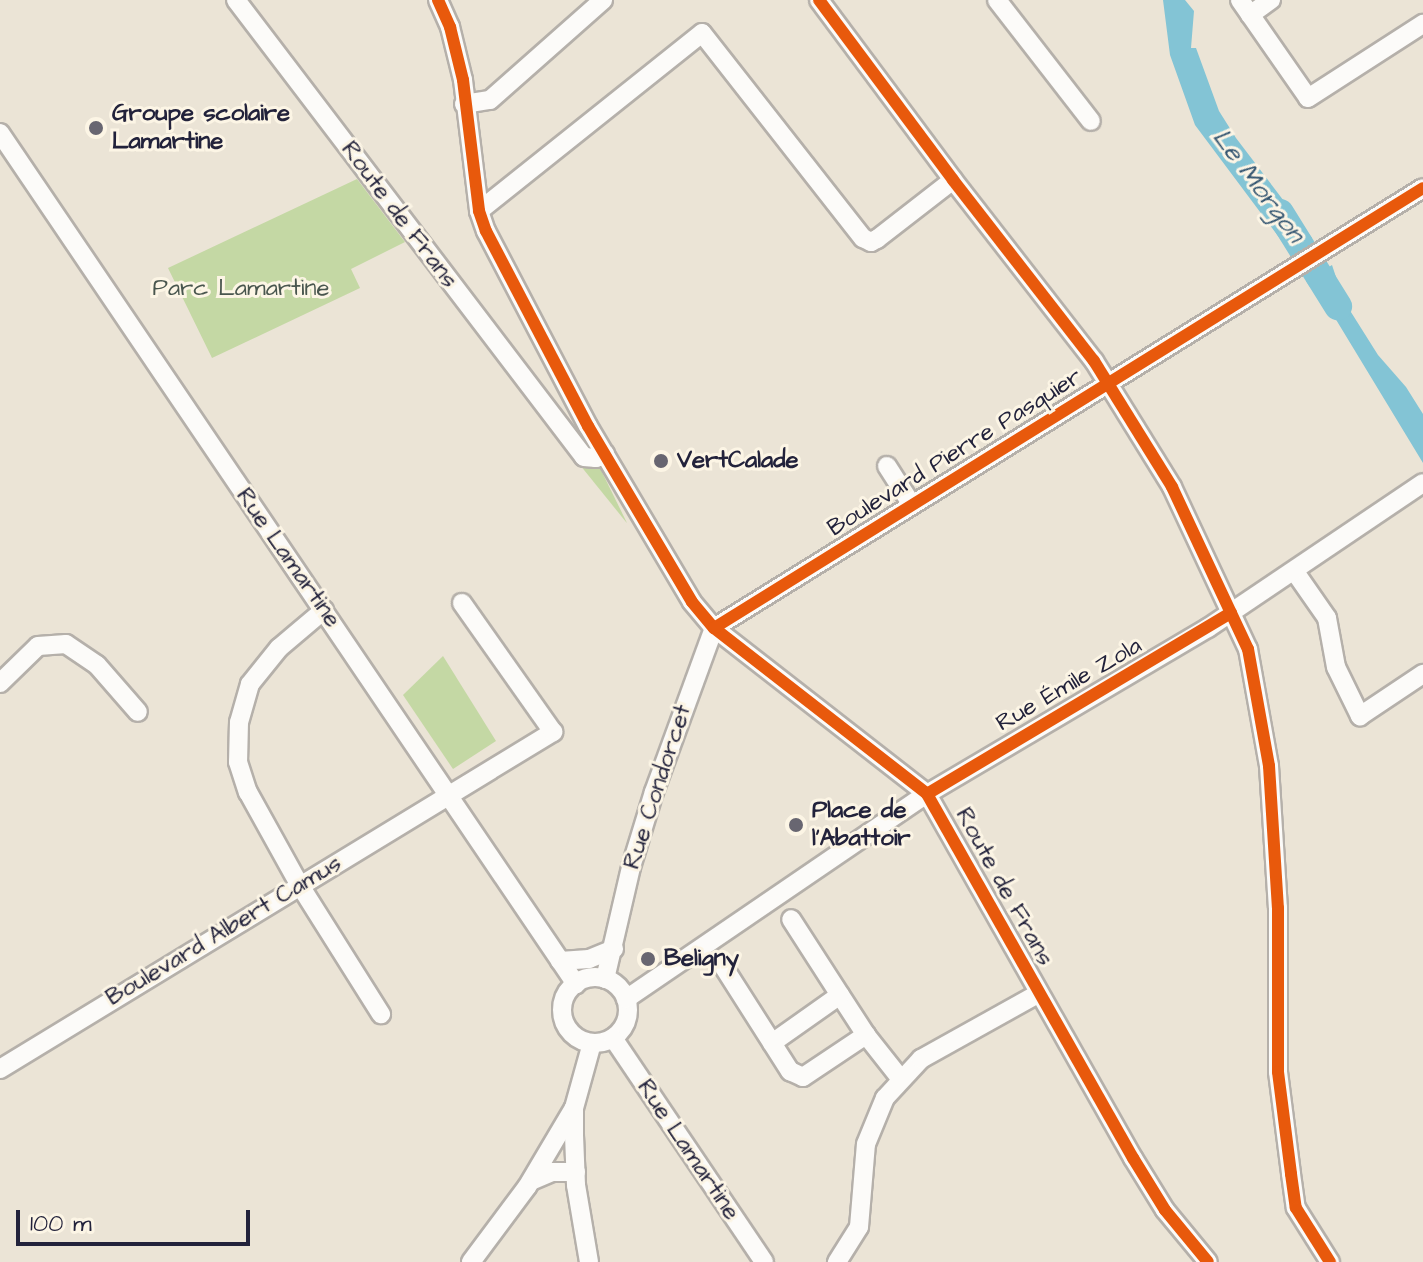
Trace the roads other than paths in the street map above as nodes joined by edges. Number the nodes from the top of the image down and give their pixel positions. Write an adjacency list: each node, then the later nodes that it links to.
1 (236, 0): 17 (street, Route de Frans)
2 (438, 0): 9 (street, Route de Frans)
3 (603, 0): 9 (street)
4 (819, 0): 12 (street)
5 (997, 0): 10 (street)
6 (1271, 0): 7 (street)
7 (1245, 8): 8 (street)
8 (1423, 24)
9 (464, 104): 14 (street, Route de Frans)
10 (1091, 121)
11 (0, 133): 24 (street, Rue Lamartine)
12 (953, 180): 14 (street); 15 (street)
13 (1423, 188): 15 (street, Boulevard Pierre Pasquier)
14 (479, 211): 16 (street, Route de Frans)
15 (1109, 384): 21 (street, Boulevard Pierre Pasquier); 25 (street)
16 (590, 429): 17 (street); 18 (street, Route de Frans)
17 (562, 430): 18 (street, Route de Frans)
18 (605, 454): 26 (street, Route de Frans)
19 (887, 466): 21 (street)
20 (1420, 489): 22 (street, Rue Émile Zola)
21 (912, 505): 26 (street, Boulevard Pierre Pasquier)
22 (1295, 572): 25 (street, Rue Émile Zola); 27 (street)
23 (462, 603): 30 (street, Boulevard Albert Camus)
24 (324, 610): 30 (street, Rue Lamartine); 32 (street)
25 (1231, 613): 31 (street, Rue Émile Zola); 57 (street)
26 (714, 628): 31 (street, Route de Frans); 34 (street, Rue Condorcet)
27 (1423, 674)
28 (0, 683): 29 (street)
29 (138, 712)
30 (450, 794): 32 (street, Boulevard Albert Camus); 35 (street, Rue Lamartine)
31 (927, 794): 39 (street, Route de Frans); 41 (street, Rue Émile Zola)
32 (299, 884): 42 (street); 47 (street, Boulevard Albert Camus)
33 (791, 919): 40 (street)
34 (614, 949): 35 (street); 37 (street, Rue Condorcet)
35 (560, 961): 38 (street, Rue Lamartine)
36 (723, 966): 46 (street)
37 (605, 979): 38 (street); 41 (street)
38 (576, 984): 45 (street)
39 (1038, 994): 48 (street); 56 (street, Route de Frans)
40 (840, 995): 43 (street); 46 (street)
41 (626, 999): 44 (street)
42 (381, 1014)
43 (866, 1035): 46 (street); 48 (street)
44 (613, 1038): 45 (street); 54 (street, Rue Lamartine)
45 (592, 1043): 49 (street)
46 (772, 1043)
47 (0, 1069)
48 (900, 1078): 55 (street)
49 (574, 1108): 50 (street); 51 (street)
50 (575, 1172): 51 (street); 53 (street)
51 (534, 1173): 52 (street)
52 (471, 1262)
53 (589, 1262)
54 (764, 1262)
55 (837, 1262)
56 (1208, 1262)
57 (1330, 1262)

